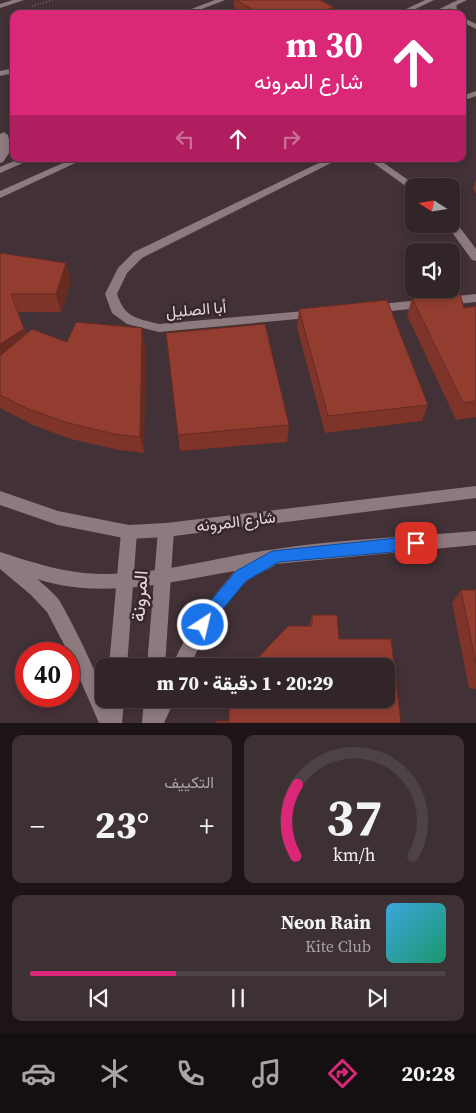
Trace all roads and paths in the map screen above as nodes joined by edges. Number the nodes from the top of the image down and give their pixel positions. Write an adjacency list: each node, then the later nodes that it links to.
1 (21, 0): 7 (street)
2 (222, 0): 8 (street)
3 (431, 0): 5 (street)
4 (464, 0): 6 (street)
5 (423, 2): 9 (street)
6 (453, 4): 10 (street); 11 (street)
7 (0, 6)
8 (193, 10)
9 (407, 10)
10 (440, 10)
11 (454, 10)
12 (2, 133): 13 (street)
13 (0, 160)
14 (19, 162): 18 (street)
15 (73, 162): 20 (street)
16 (328, 162): 25 (street, أبا الصليل)
17 (376, 162): 19 (street)
18 (0, 170)
19 (405, 183)
20 (0, 195)
21 (458, 233): 22 (street)
22 (476, 257)
23 (476, 298): 24 (street)
24 (361, 310)
25 (323, 314)
26 (476, 492): 28 (street, شارع المرونه)
27 (0, 498): 29 (street, شارع المرونه)
28 (166, 530): 29 (street, شارع المرونه); 33 (street, المرونة)
29 (129, 532): 34 (street, المرونة)
30 (476, 538): 31 (street)
31 (277, 556): 33 (street); 37 (street)
32 (0, 560): 34 (street); 41 (street)
33 (162, 576): 34 (street); 36 (street, المرونة)
34 (125, 580): 35 (street, المرونة)
35 (119, 658)
36 (157, 658)
37 (185, 658)
38 (114, 708): 42 (street)
39 (153, 708): 43 (street)
40 (161, 708): 43 (street)
41 (108, 723)
42 (113, 723)
43 (153, 723)

